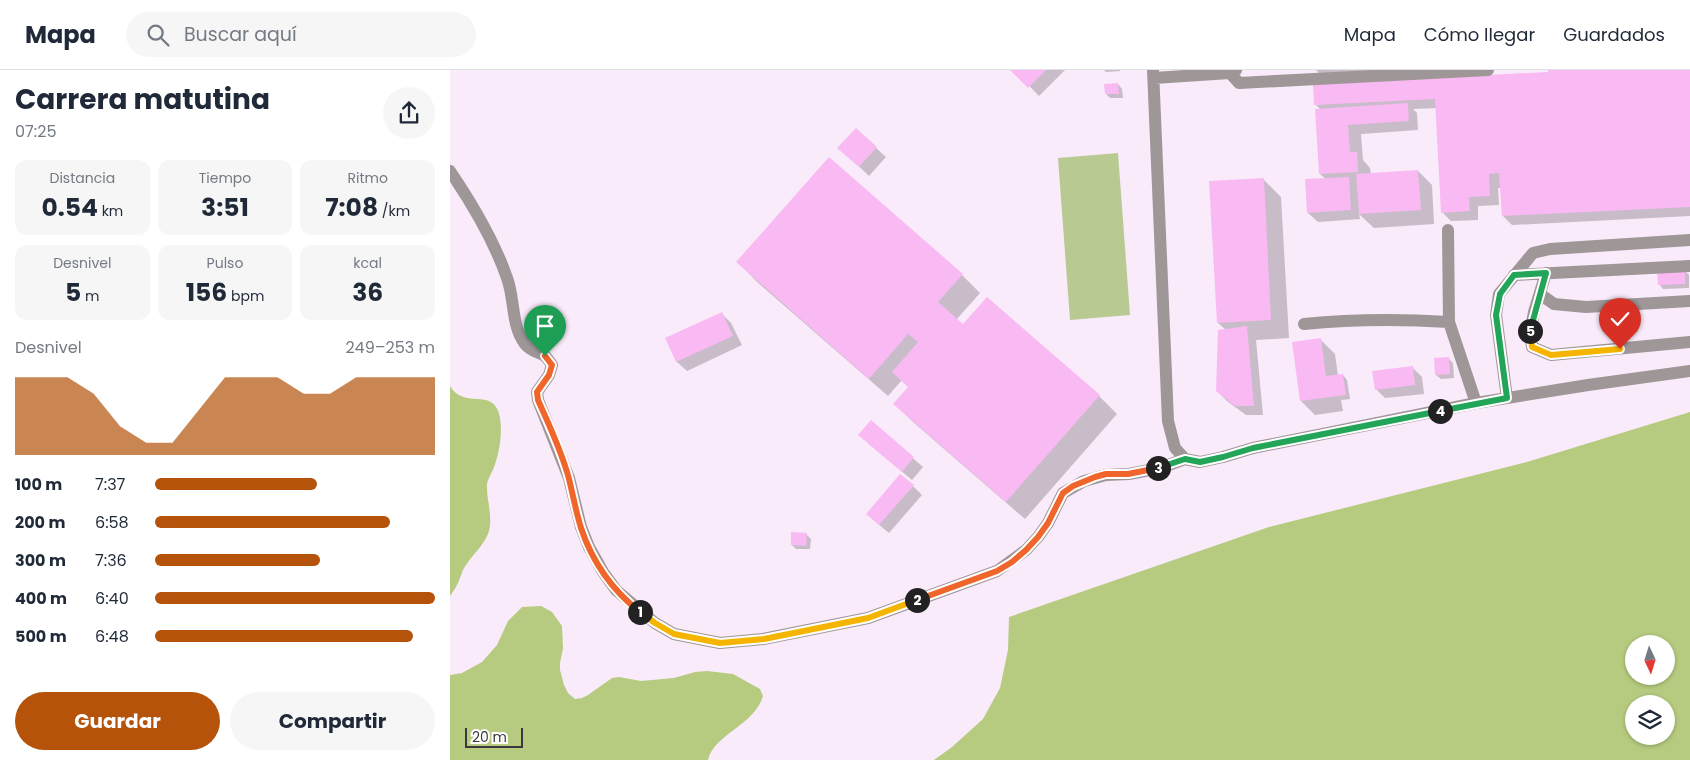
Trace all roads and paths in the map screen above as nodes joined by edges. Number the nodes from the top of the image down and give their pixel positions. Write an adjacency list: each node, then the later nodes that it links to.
1 (1488, 70): 2 (lane)
2 (1233, 72): 3 (lane)
3 (1153, 74): 18 (lane)
4 (450, 171): 18 (lane)
5 (1448, 230): 12 (lane)
6 (1690, 240): 9 (lane)
7 (1690, 266): 8 (lane)
8 (1546, 273): 9 (lane); 10 (lane)
9 (1514, 275): 16 (lane)
10 (1540, 294): 11 (lane); 14 (lane)
11 (1690, 301)
12 (1449, 322): 13 (lane); 17 (lane)
13 (1304, 324)
14 (1690, 342)
15 (1690, 371): 16 (lane)
16 (1507, 398): 17 (lane)
17 (1476, 403): 18 (lane)
18 (1185, 459)

